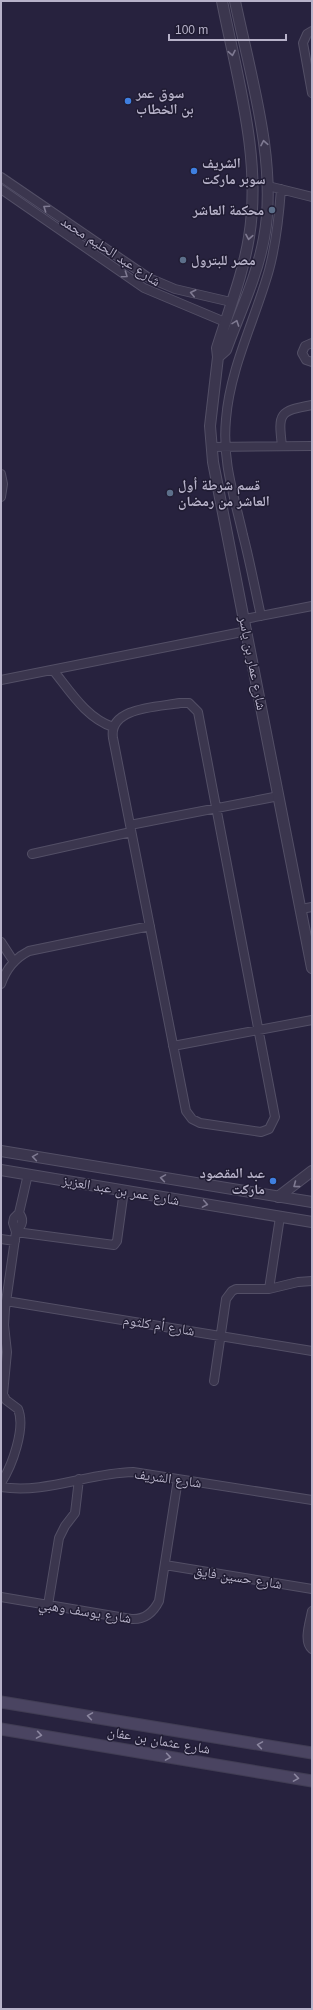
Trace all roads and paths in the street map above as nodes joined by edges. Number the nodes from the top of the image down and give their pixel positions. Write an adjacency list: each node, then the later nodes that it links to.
1 (222, 1): 10 (street, شارع عمار بن ياسر, one-way to 10)
2 (235, 1): 6 (street, شارع عمار بن ياسر, one-way to 2)
3 (312, 31): 4 (street)
4 (312, 93)
5 (1, 177): 12 (street, شارع عبد الحليم محمد, one-way to 5)
6 (268, 186): 8 (street); 11 (street, شارع عمار بن ياسر)
7 (1, 189): 13 (street, شارع عبد الحليم محمد, one-way to 13)
8 (281, 190): 9 (street); 23 (street)
9 (312, 197)
10 (245, 258): 11 (street); 14 (street, شارع عمار بن ياسر)
11 (259, 262): 17 (street, شارع عمار بن ياسر, one-way to 11)
12 (163, 285): 13 (street); 14 (street, شارع عبد الحليم محمد, one-way to 12)
13 (159, 295): 15 (street, شارع عبد الحليم محمد)
14 (231, 302): 15 (street, شارع عمار بن ياسر)
15 (225, 322): 17 (street, شارع عمار بن ياسر)
16 (312, 343): 18 (street)
17 (218, 357): 22 (street, شارع عمار بن ياسر)
18 (312, 362)
19 (312, 405): 20 (street)
20 (282, 446): 21 (street); 23 (street)
21 (312, 446)
22 (211, 447): 23 (street); 28 (street, شارع عمار بن ياسر)
23 (225, 447): 27 (street)
24 (1, 474): 25 (street)
25 (1, 497)
26 (312, 606): 27 (street)
27 (260, 616): 28 (street)
28 (245, 619): 29 (street, شارع عمار بن ياسر)
29 (247, 631): 30 (street); 33 (street, شارع عمار بن ياسر)
30 (53, 670): 31 (street); 32 (street)
31 (1, 680)
32 (113, 726): 34 (street); 35 (street)
33 (279, 796): 34 (street); 38 (street, شارع عمار بن ياسر)
34 (217, 808): 35 (street); 45 (street)
35 (131, 828): 36 (street); 39 (street)
36 (32, 854)
37 (312, 907): 38 (street)
38 (301, 909): 42 (street, شارع عمار بن ياسر)
39 (150, 926): 41 (street); 46 (street)
40 (1, 942): 41 (street)
41 (14, 962): 43 (street)
42 (312, 968)
43 (1, 984)
44 (312, 1020): 45 (street)
45 (260, 1030): 46 (street); 46 (street)
46 (173, 1046)
47 (1, 1151): 52 (street, شارع عمر بن عبد العزيز, one-way to 47)
48 (1, 1170): 50 (street, شارع عمر بن عبد العزيز)
49 (312, 1171): 52 (street, one-way to 52)
50 (28, 1174): 51 (street, شارع عمر بن عبد العزيز); 56 (street)
51 (124, 1190): 54 (street, شارع عمر بن عبد العزيز, one-way to 54); 56 (street)
52 (278, 1197): 53 (street, شارع عمر بن عبد العزيز)
53 (312, 1202)
54 (280, 1217): 55 (street, شارع عمر بن عبد العزيز); 60 (street)
55 (312, 1222)
56 (16, 1231): 58 (street)
57 (1, 1239): 58 (street)
58 (15, 1241): 61 (street)
59 (312, 1281): 60 (street)
60 (269, 1289): 63 (street)
61 (6, 1301): 62 (street); 63 (street, شارع أم كلثوم)
62 (3, 1333): 68 (street)
63 (221, 1335): 64 (street, شارع أم كلثوم); 65 (street)
64 (312, 1350)
65 (214, 1381)
66 (79, 1479): 67 (street, شارع الشريف); 69 (street, شارع الشريف); 74 (street)
67 (178, 1479): 70 (street, شارع الشريف); 71 (street, شارع يوسف وهبي)
68 (1, 1483)
69 (1, 1487)
70 (312, 1500)
71 (165, 1565): 72 (street, شارع حسين فايق); 74 (street, شارع يوسف وهبي)
72 (312, 1589)
73 (1, 1597): 74 (street, شارع يوسف وهبي)
74 (48, 1605)
75 (312, 1612): 76 (street)
76 (312, 1649)
77 (1, 1702): 79 (main road, شارع عثمان بن عفان, one-way to 77)
78 (1, 1729): 80 (main road, شارع عثمان بن عفان, one-way to 80)
79 (312, 1753)
80 (312, 1781)

